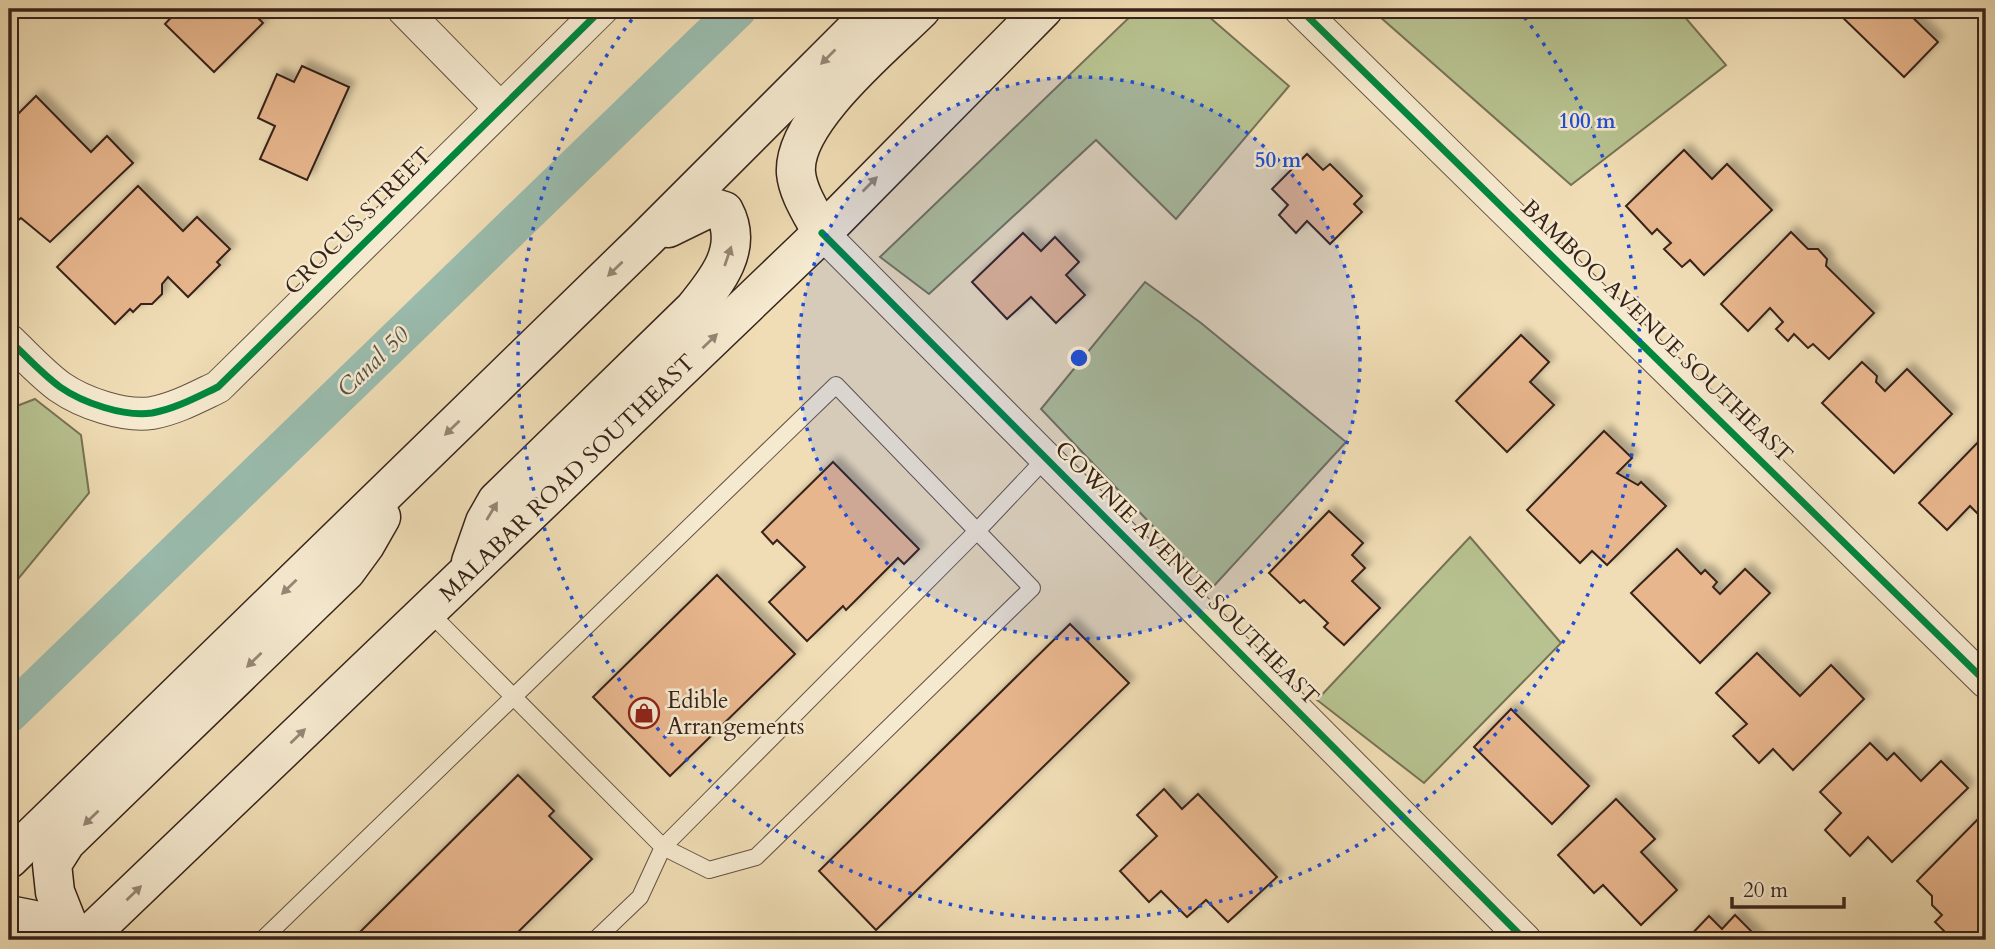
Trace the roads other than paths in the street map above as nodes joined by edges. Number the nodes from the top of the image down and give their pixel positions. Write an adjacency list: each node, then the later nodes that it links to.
1 (403, 9): 7 (street)
2 (602, 9): 7 (street, CROCUS STREET)
3 (876, 9): 9 (main road, one-way to 9)
4 (921, 9): 8 (main road)
5 (1043, 9): 8 (main road, MALABAR ROAD SOUTHEAST, one-way to 5)
6 (1300, 9): 16 (street, BAMBOO AVENUE SOUTHEAST)
7 (499, 107): 10 (street, CROCUS STREET)
8 (822, 233): 11 (street, COWNIE AVENUE SOUTHEAST); 14 (main road, MALABAR ROAD SOUTHEAST, one-way to 8)
9 (646, 239): 12 (main road, one-way to 12); 14 (main road, one-way to 9)
10 (9, 340)
11 (1046, 458): 13 (lane); 26 (street, COWNIE AVENUE SOUTHEAST)
12 (403, 475): 19 (main road, one-way to 19); 22 (main road, one-way to 22)
13 (977, 531): 17 (lane); 18 (lane); 18 (lane)
14 (467, 574): 15 (main road, MALABAR ROAD SOUTHEAST)
15 (428, 611): 17 (lane); 23 (main road, MALABAR ROAD SOUTHEAST, one-way to 15)
16 (1986, 681)
17 (513, 697): 18 (lane); 24 (lane)
18 (663, 847): 25 (lane)
19 (9, 859)
20 (9, 915): 21 (main road)
21 (69, 940)
22 (74, 940)
23 (84, 940)
24 (262, 940)
25 (595, 940)
26 (1525, 940)

